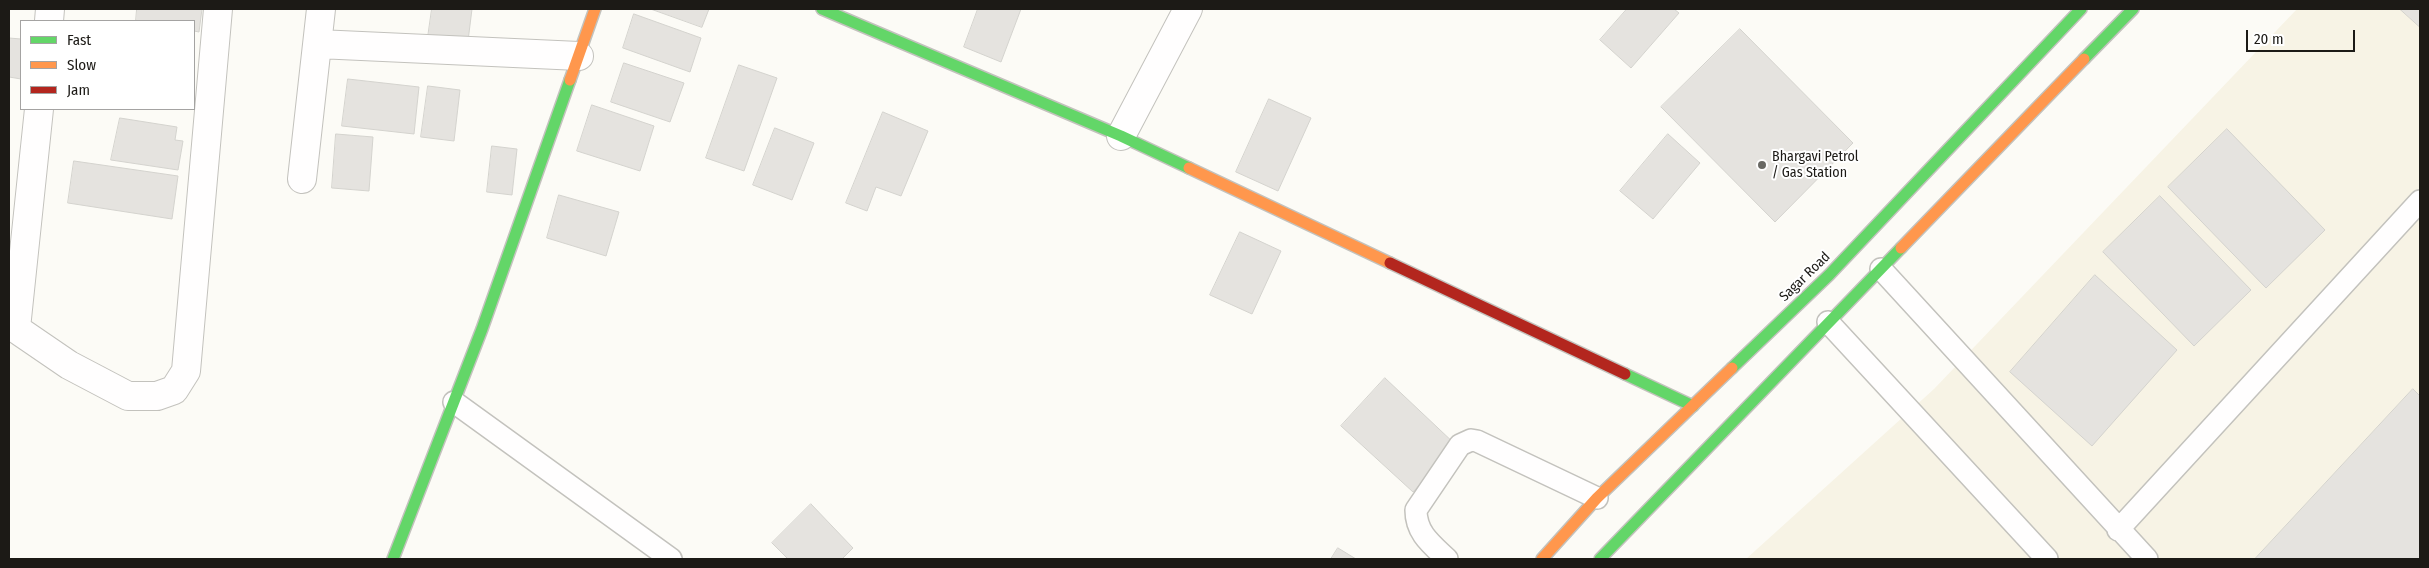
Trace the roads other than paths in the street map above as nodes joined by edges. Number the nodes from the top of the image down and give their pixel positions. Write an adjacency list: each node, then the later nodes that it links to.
1 (218, 9): 18 (street)
2 (320, 9): 8 (street)
3 (595, 9): 9 (main road)
4 (822, 9): 11 (main road)
5 (1188, 9): 11 (street)
6 (2081, 9): 15 (main road, Sagar Road)
7 (2132, 9): 14 (main road)
8 (318, 44): 9 (street); 12 (street)
9 (578, 56): 19 (main road)
10 (40, 110): 18 (street)
11 (1121, 136): 20 (main road)
12 (302, 179)
13 (2420, 201): 22 (lane)
14 (1881, 269): 16 (main road); 22 (lane)
15 (1829, 276): 16 (street); 20 (main road, Sagar Road)
16 (1850, 300): 17 (main road)
17 (1828, 322): 27 (main road); 28 (lane)
18 (12, 326)
19 (454, 402): 23 (main road); 24 (lane)
20 (1693, 406): 21 (main road, Sagar Road)
21 (1597, 498): 25 (lane); 26 (main road, Sagar Road)
22 (2118, 530): 29 (lane)
23 (393, 559)
24 (671, 559)
25 (1447, 559)
26 (1542, 559)
27 (1600, 559)
28 (2047, 559)
29 (2147, 559)

